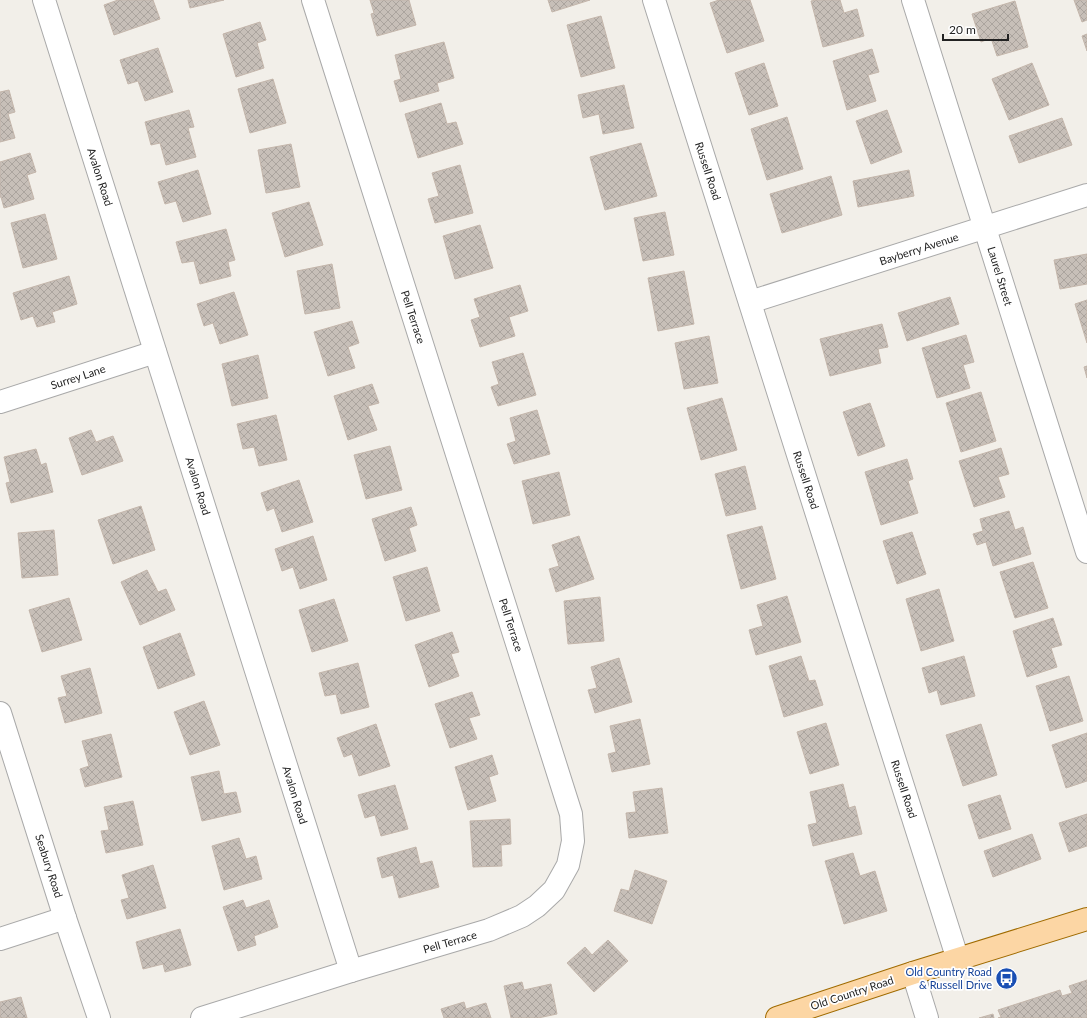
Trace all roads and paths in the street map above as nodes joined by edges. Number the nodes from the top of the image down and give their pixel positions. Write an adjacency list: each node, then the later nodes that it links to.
1 (44, 0): 8 (street, Avalon Road)
2 (313, 0): 16 (street, Pell Terrace)
3 (654, 0): 7 (street, Russell Road)
4 (913, 0): 6 (street, Laurel Street)
5 (1087, 195): 6 (street, Bayberry Avenue)
6 (985, 228): 7 (street, Bayberry Avenue); 10 (street, Laurel Street)
7 (750, 302): 15 (street, Russell Road)
8 (155, 352): 9 (street, Surrey Lane); 16 (street, Avalon Road)
9 (0, 402)
10 (1087, 552)
11 (0, 713): 12 (street, Seabury Road)
12 (65, 918): 14 (street); 19 (street, Seabury Road)
13 (1087, 919): 15 (main road, Old Country Road)
14 (0, 939)
15 (958, 960): 17 (main road, Old Country Road)
16 (351, 971): 20 (street, Pell Terrace)
17 (913, 973): 18 (main road, Old Country Road); 22 (street)
18 (800, 1014): 21 (main road, Old Country Road)
19 (99, 1018)
20 (202, 1018)
21 (777, 1018)
22 (927, 1018)

